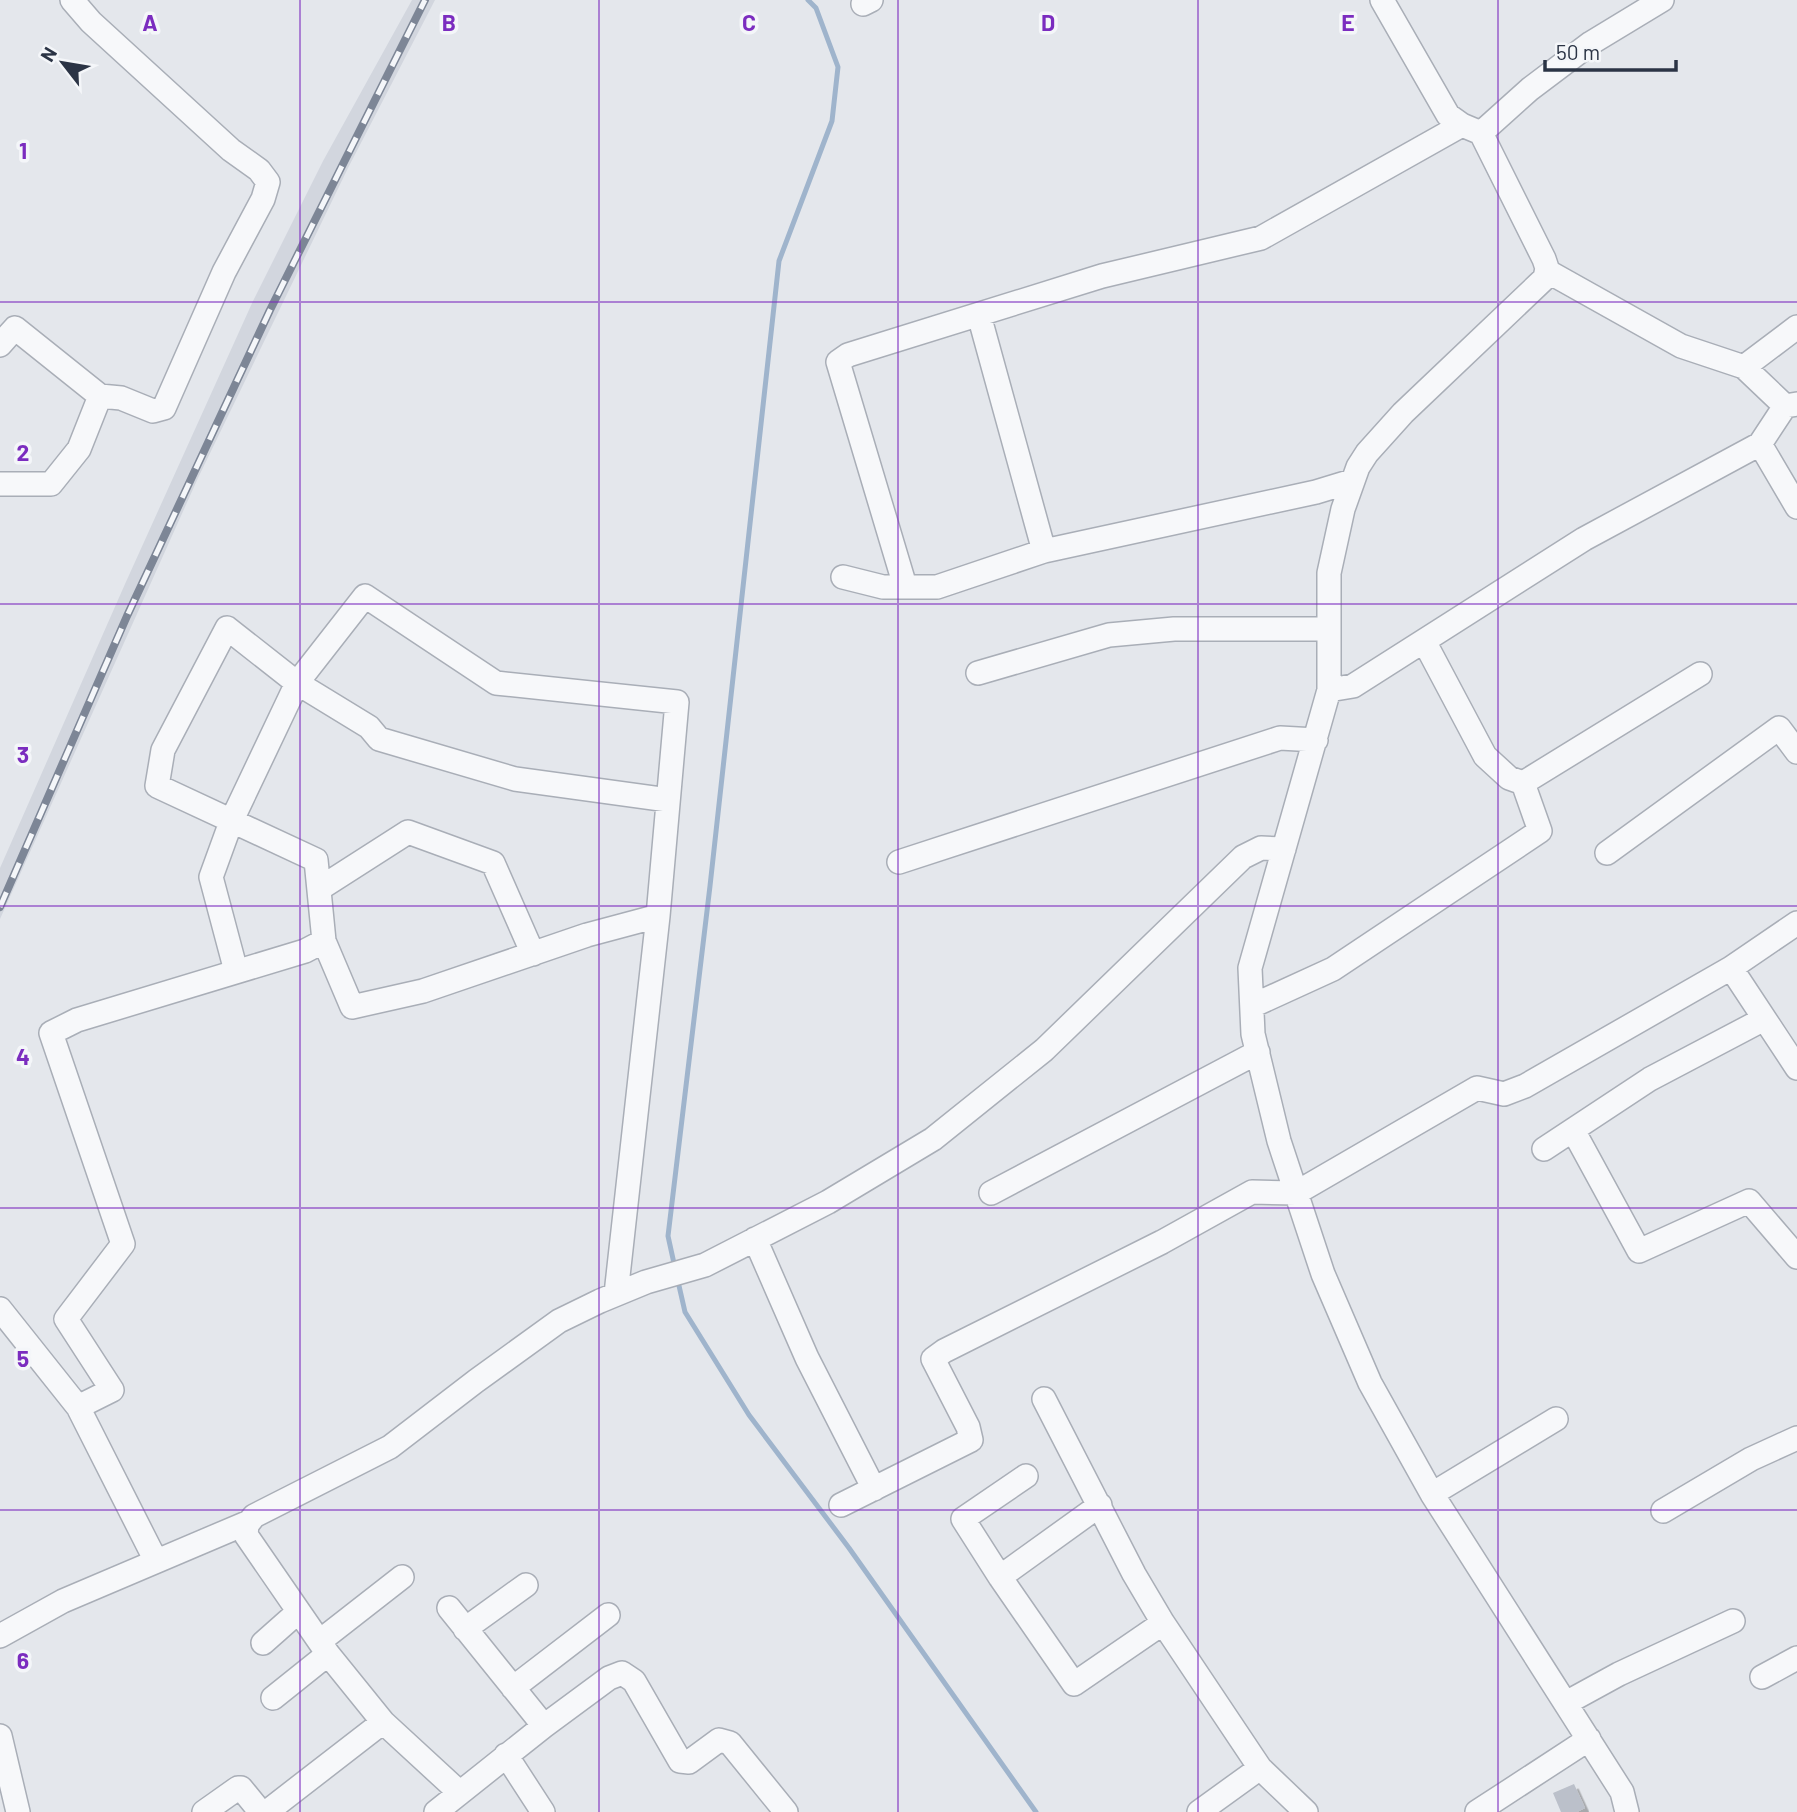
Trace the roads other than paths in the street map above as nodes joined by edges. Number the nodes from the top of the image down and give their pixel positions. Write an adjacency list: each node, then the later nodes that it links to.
1 (72, 0): 10 (street)
2 (1382, 0): 4 (street)
3 (1662, 0): 4 (street)
4 (1471, 129): 5 (street); 6 (street)
5 (1547, 271): 9 (street); 13 (street)
6 (979, 315): 16 (street); 18 (street)
7 (1797, 327): 9 (street)
8 (0, 345): 10 (street)
9 (1744, 367): 11 (street)
10 (100, 396): 14 (street)
11 (1791, 405): 12 (street)
12 (1760, 444): 15 (street); 20 (street)
13 (1352, 481): 16 (street); 19 (street)
14 (0, 484)
15 (1797, 507)
16 (1044, 551): 18 (street)
17 (843, 577): 18 (street)
18 (905, 586)
19 (1329, 629): 21 (street); 24 (street)
20 (1424, 641): 24 (street); 27 (street)
21 (978, 673)
22 (1700, 674): 27 (street)
23 (297, 683): 28 (street); 28 (street); 29 (street); 29 (street)
24 (1329, 690): 25 (street)
25 (1316, 740): 30 (street); 32 (street)
26 (1797, 752): 31 (street)
27 (1523, 783): 40 (street)
28 (668, 800): 34 (street)
29 (231, 822): 33 (street); 39 (street)
30 (1284, 849): 40 (street); 48 (street)
31 (1607, 853)
32 (899, 862)
33 (319, 888): 36 (street); 37 (street)
34 (658, 916): 37 (street); 50 (street)
35 (1797, 923): 38 (street)
36 (324, 941): 37 (street); 39 (street)
37 (533, 954)
38 (1731, 968): 41 (street); 47 (street)
39 (236, 971): 53 (street)
40 (1252, 1006): 42 (street)
41 (1764, 1019): 43 (street); 44 (street)
42 (1258, 1052): 46 (street); 47 (street)
43 (1797, 1068)
44 (1573, 1130): 45 (street); 49 (street)
45 (1544, 1149)
46 (991, 1193)
47 (1296, 1193): 57 (street); 58 (street)
48 (755, 1239): 50 (street); 57 (street)
49 (1797, 1257)
50 (616, 1294): 62 (street)
51 (0, 1309): 53 (street)
52 (1044, 1399): 60 (street)
53 (78, 1407): 63 (street)
54 (1556, 1419): 58 (street)
55 (1797, 1438): 61 (street)
56 (1026, 1476): 65 (street)
57 (874, 1489): 59 (street)
58 (1432, 1494): 80 (street)
59 (841, 1505)
60 (1100, 1506): 65 (street); 71 (street)
61 (1663, 1511)
62 (249, 1521): 63 (street); 68 (street)
63 (156, 1561): 73 (street)
64 (402, 1577): 75 (street)
65 (1000, 1577): 71 (street)
66 (526, 1585): 72 (street)
67 (449, 1608): 72 (street)
68 (298, 1612): 74 (street); 75 (street)
69 (608, 1615): 78 (street)
70 (1733, 1621): 80 (street)
71 (1163, 1623): 86 (street)
72 (465, 1629): 78 (street)
73 (0, 1636)
74 (262, 1643)
75 (324, 1648): 79 (street); 81 (street)
76 (1797, 1658): 77 (street)
77 (1762, 1677)
78 (513, 1688): 82 (street)
79 (273, 1698)
80 (1566, 1703): 84 (street)
81 (383, 1722): 87 (street); 89 (street)
82 (544, 1727): 85 (street); 91 (street)
83 (0, 1737): 88 (street)
84 (1589, 1740): 94 (street); 95 (street)
85 (506, 1755): 87 (street); 90 (street)
86 (1260, 1768): 92 (street); 93 (street)
87 (447, 1805)
88 (18, 1812)
89 (204, 1812)
90 (543, 1812)
91 (786, 1812)
92 (1199, 1812)
93 (1306, 1812)
94 (1477, 1812)
95 (1628, 1812)

